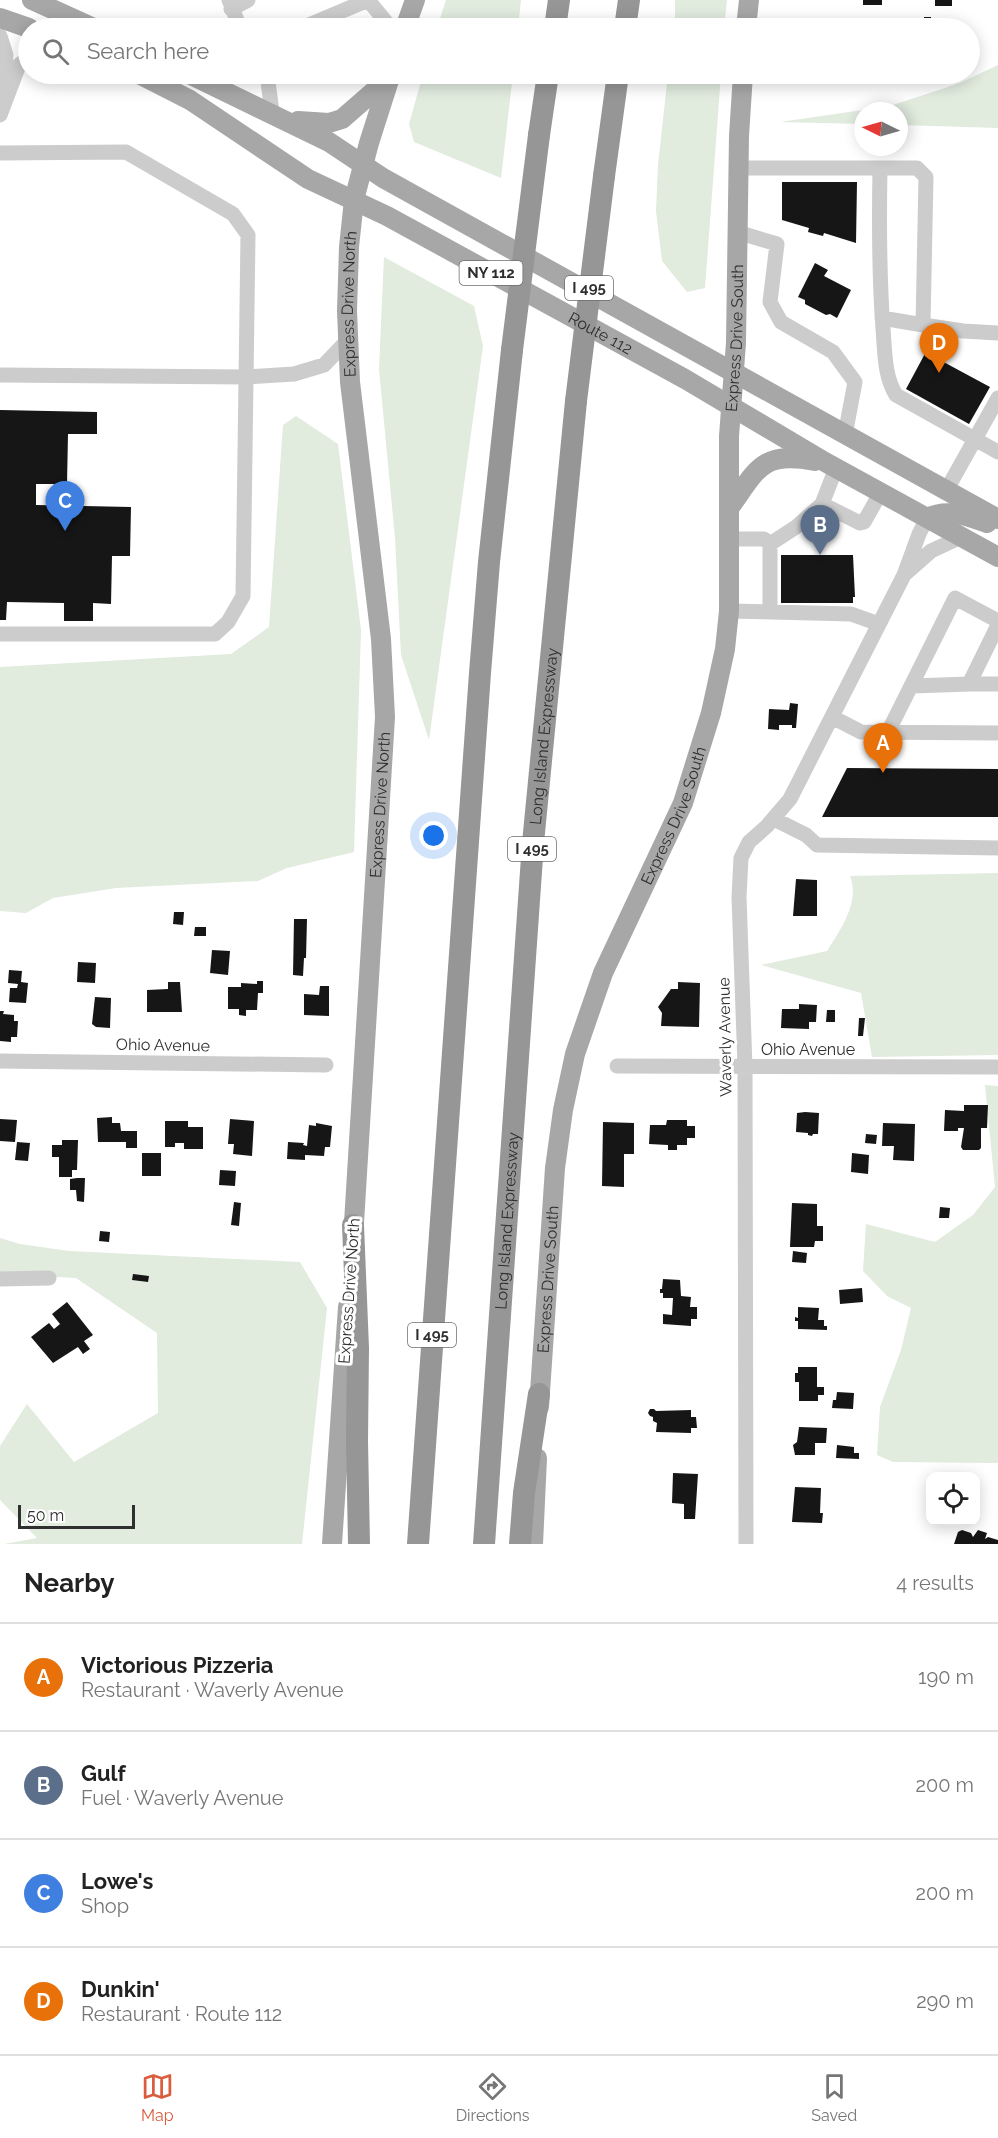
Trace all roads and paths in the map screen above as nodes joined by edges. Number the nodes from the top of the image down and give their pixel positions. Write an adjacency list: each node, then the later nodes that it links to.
1 (32, 0): 10 (main road)
2 (248, 0): 8 (street)
3 (368, 0): 12 (street); 13 (street)
4 (415, 0): 14 (main road)
5 (559, 0): 15 (highway)
6 (629, 0): 16 (highway)
7 (749, 0): 17 (main road)
8 (230, 4): 11 (street)
9 (0, 18): 18 (main road)
10 (72, 18)
11 (236, 18)
12 (326, 18)
13 (383, 18)
14 (409, 18)
15 (556, 18)
16 (626, 18)
17 (747, 18)
18 (18, 24)
19 (0, 36): 29 (street)
20 (18, 68): 30 (street)
21 (159, 84): 36 (main road, Route 112 / NY 112)
22 (221, 84): 31 (main road, Route 112 / NY 112)
23 (270, 84): 31 (street)
24 (380, 84): 31 (main road)
25 (387, 84): 33 (main road, Express Drive North)
26 (547, 84): 87 (highway, I 495, bridge)
27 (617, 84): 88 (highway, Long Island Expressway / I 495, bridge)
28 (743, 84): 34 (main road, Express Drive South)
29 (0, 104)
30 (0, 115)
31 (280, 116): 33 (main road, Route 112 / NY 112)
32 (0, 153): 44 (street)
33 (364, 164): 36 (main road, Express Drive North); 42 (main road, Route 112 / NY 112)
34 (739, 168): 35 (street); 37 (main road, Express Drive South)
35 (880, 168): 38 (street); 39 (street)
36 (354, 200): 41 (main road, Express Drive North); 46 (main road, Route 112 / NY 112)
37 (737, 232): 42 (main road, Express Drive South); 47 (street)
38 (882, 318): 39 (street); 48 (street)
39 (923, 325): 40 (street)
40 (998, 333)
41 (347, 340): 44 (street); 81 (main road, Express Drive North)
42 (734, 374): 46 (main road, Express Drive South); 47 (main road, Route 112 / NY 112)
43 (0, 375): 44 (street)
44 (246, 377): 67 (street)
45 (998, 398): 48 (street)
46 (731, 407): 50 (main road, Route 112 / NY 112); 54 (main road, Express Drive South)
47 (845, 435): 51 (main road, Route 112 / NY 112)
48 (975, 439): 49 (street); 51 (street)
49 (998, 452)
50 (831, 465): 52 (main road, Route 112 / NY 112); 53 (street); 54 (main road)
51 (945, 491): 56 (main road, Route 112 / NY 112)
52 (881, 492): 53 (street); 55 (main road, Route 112 / NY 112)
53 (822, 504): 60 (street)
54 (730, 507): 59 (main road, Express Drive South)
55 (927, 518): 57 (main road); 58 (main road, Route 112 / NY 112); 62 (street, Waverly Avenue)
56 (998, 519)
57 (998, 526)
58 (961, 537): 61 (main road, Route 112 / NY 112); 62 (street, Waverly Avenue)
59 (730, 539): 60 (street); 63 (main road, Express Drive South)
60 (770, 543): 64 (street)
61 (998, 557)
62 (904, 575): 66 (street, Waverly Avenue)
63 (729, 611): 64 (street); 84 (main road, Express Drive South)
64 (771, 612): 66 (street)
65 (998, 623): 68 (street); 70 (street)
66 (879, 624): 71 (street, Waverly Avenue)
67 (0, 634)
68 (969, 684): 69 (street); 70 (street)
69 (998, 684)
70 (912, 686): 72 (street)
71 (832, 717): 72 (street); 74 (street, Waverly Avenue)
72 (888, 732): 73 (street)
73 (998, 733)
74 (774, 819): 75 (street); 79 (street, Waverly Avenue)
75 (998, 848)
76 (0, 1061): 77 (street, Ohio Avenue)
77 (326, 1065)
78 (617, 1066): 79 (street, Ohio Avenue)
79 (745, 1066): 80 (street, Ohio Avenue); 91 (street, Waverly Avenue)
80 (998, 1067)
81 (354, 1225): 85 (main road, Express Drive North); 86 (highway)
82 (49, 1278): 83 (street)
83 (0, 1279)
84 (539, 1394): 89 (highway); 90 (main road, Express Drive South)
85 (332, 1544)
86 (359, 1544)
87 (418, 1544)
88 (484, 1544)
89 (520, 1544)
90 (533, 1544)
91 (746, 1544)

